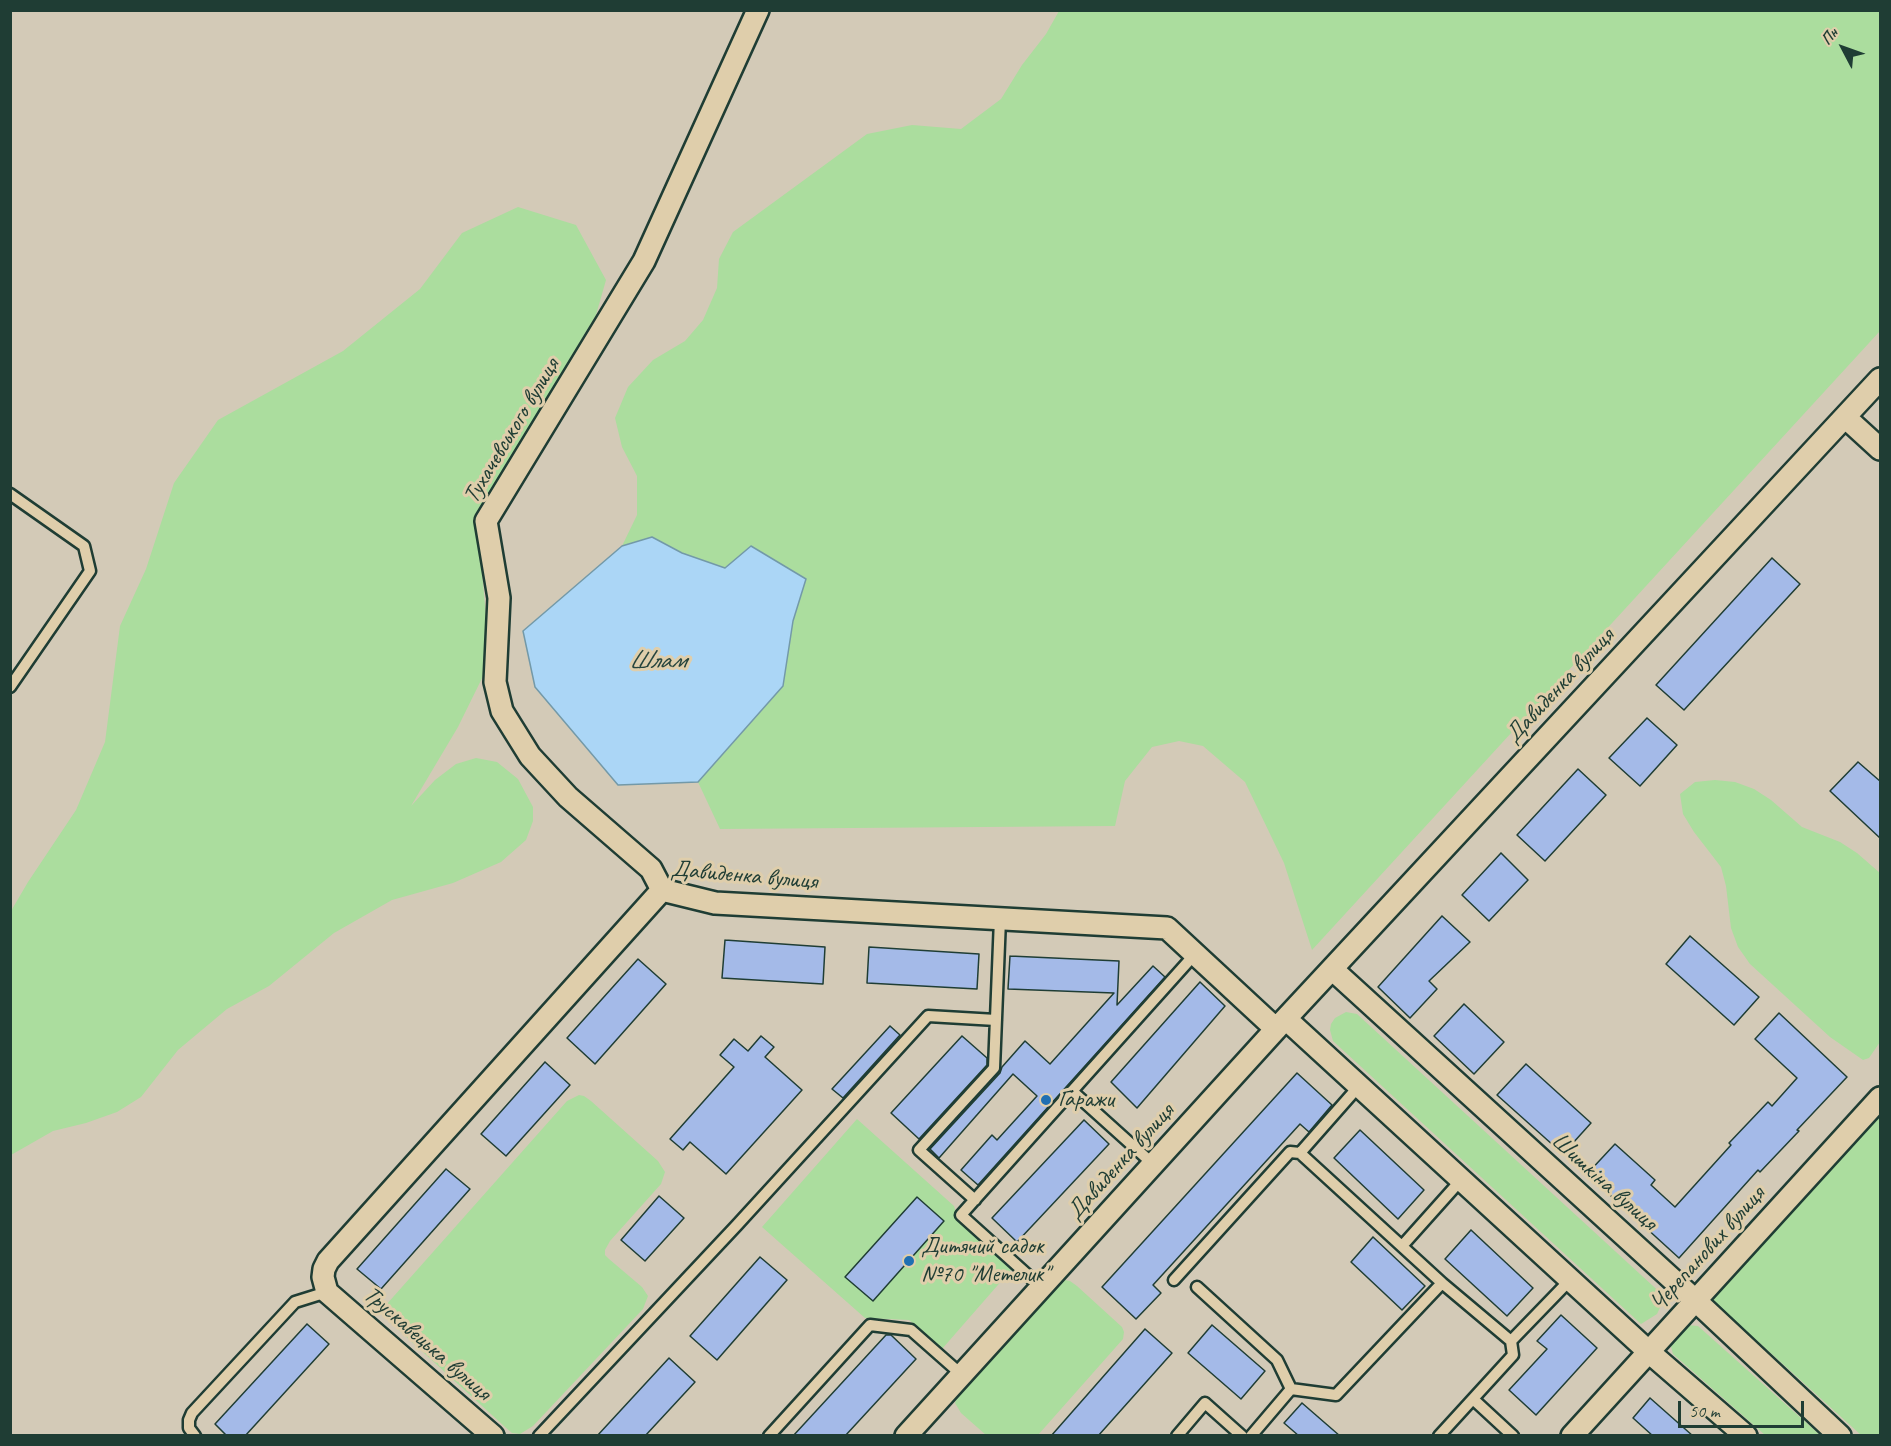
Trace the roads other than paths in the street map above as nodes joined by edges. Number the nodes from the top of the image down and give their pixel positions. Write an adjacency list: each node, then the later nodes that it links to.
1 (758, 10): 7 (street, Тухачевського вулиця)
2 (1881, 379): 3 (street, Давиденка вулиця)
3 (1845, 417): 4 (street); 10 (street, Давиденка вулиця)
4 (1881, 448)
5 (10, 494): 6 (lane)
6 (10, 687)
7 (662, 890): 8 (street, Давиденка вулиця); 26 (street, Давиденка вулиця)
8 (1000, 919): 9 (street, Давиденка вулиця); 11 (lane)
9 (1195, 954): 12 (street, Давиденка вулиця); 14 (lane)
10 (1332, 969): 12 (street, Давиденка вулиця); 27 (street, Шишкiна вулиця)
11 (996, 1020): 19 (lane); 36 (lane)
12 (1281, 1024): 13 (street); 17 (street, Давиденка вулиця)
13 (1359, 1086): 16 (lane); 18 (street)
14 (1072, 1091): 17 (lane); 19 (lane)
15 (1881, 1098): 27 (street, Черепанових вулиця)
16 (1300, 1153): 20 (lane); 21 (lane)
17 (1153, 1164): 24 (street, Давиденка вулиця)
18 (1461, 1180): 20 (lane); 22 (street)
19 (975, 1200): 24 (lane)
20 (1402, 1246): 23 (lane)
21 (1174, 1280)
22 (1570, 1280): 28 (lane); 29 (street)
23 (1442, 1283): 28 (lane); 31 (lane)
24 (1041, 1287): 30 (street, Давиденка вулиця)
25 (1197, 1287): 31 (lane)
26 (327, 1292): 34 (lane); 35 (street, Трускавецька вулиця)
27 (1695, 1300): 29 (street, Черепанових вулиця); 45 (street, Шишкiна вулиця)
28 (1511, 1341): 32 (lane)
29 (1649, 1352): 43 (street, Черепанових вулиця); 44 (street)
30 (962, 1375): 33 (lane); 37 (street, Давиденка вулиця)
31 (1291, 1389): 40 (lane)
32 (1473, 1399): 41 (lane); 42 (lane)
33 (772, 1434)
34 (195, 1436)
35 (493, 1436)
36 (539, 1436)
37 (906, 1436)
38 (1177, 1436): 39 (lane)
39 (1242, 1436)
40 (1251, 1436)
41 (1439, 1436)
42 (1513, 1436)
43 (1572, 1436)
44 (1746, 1436)
45 (1840, 1436)

